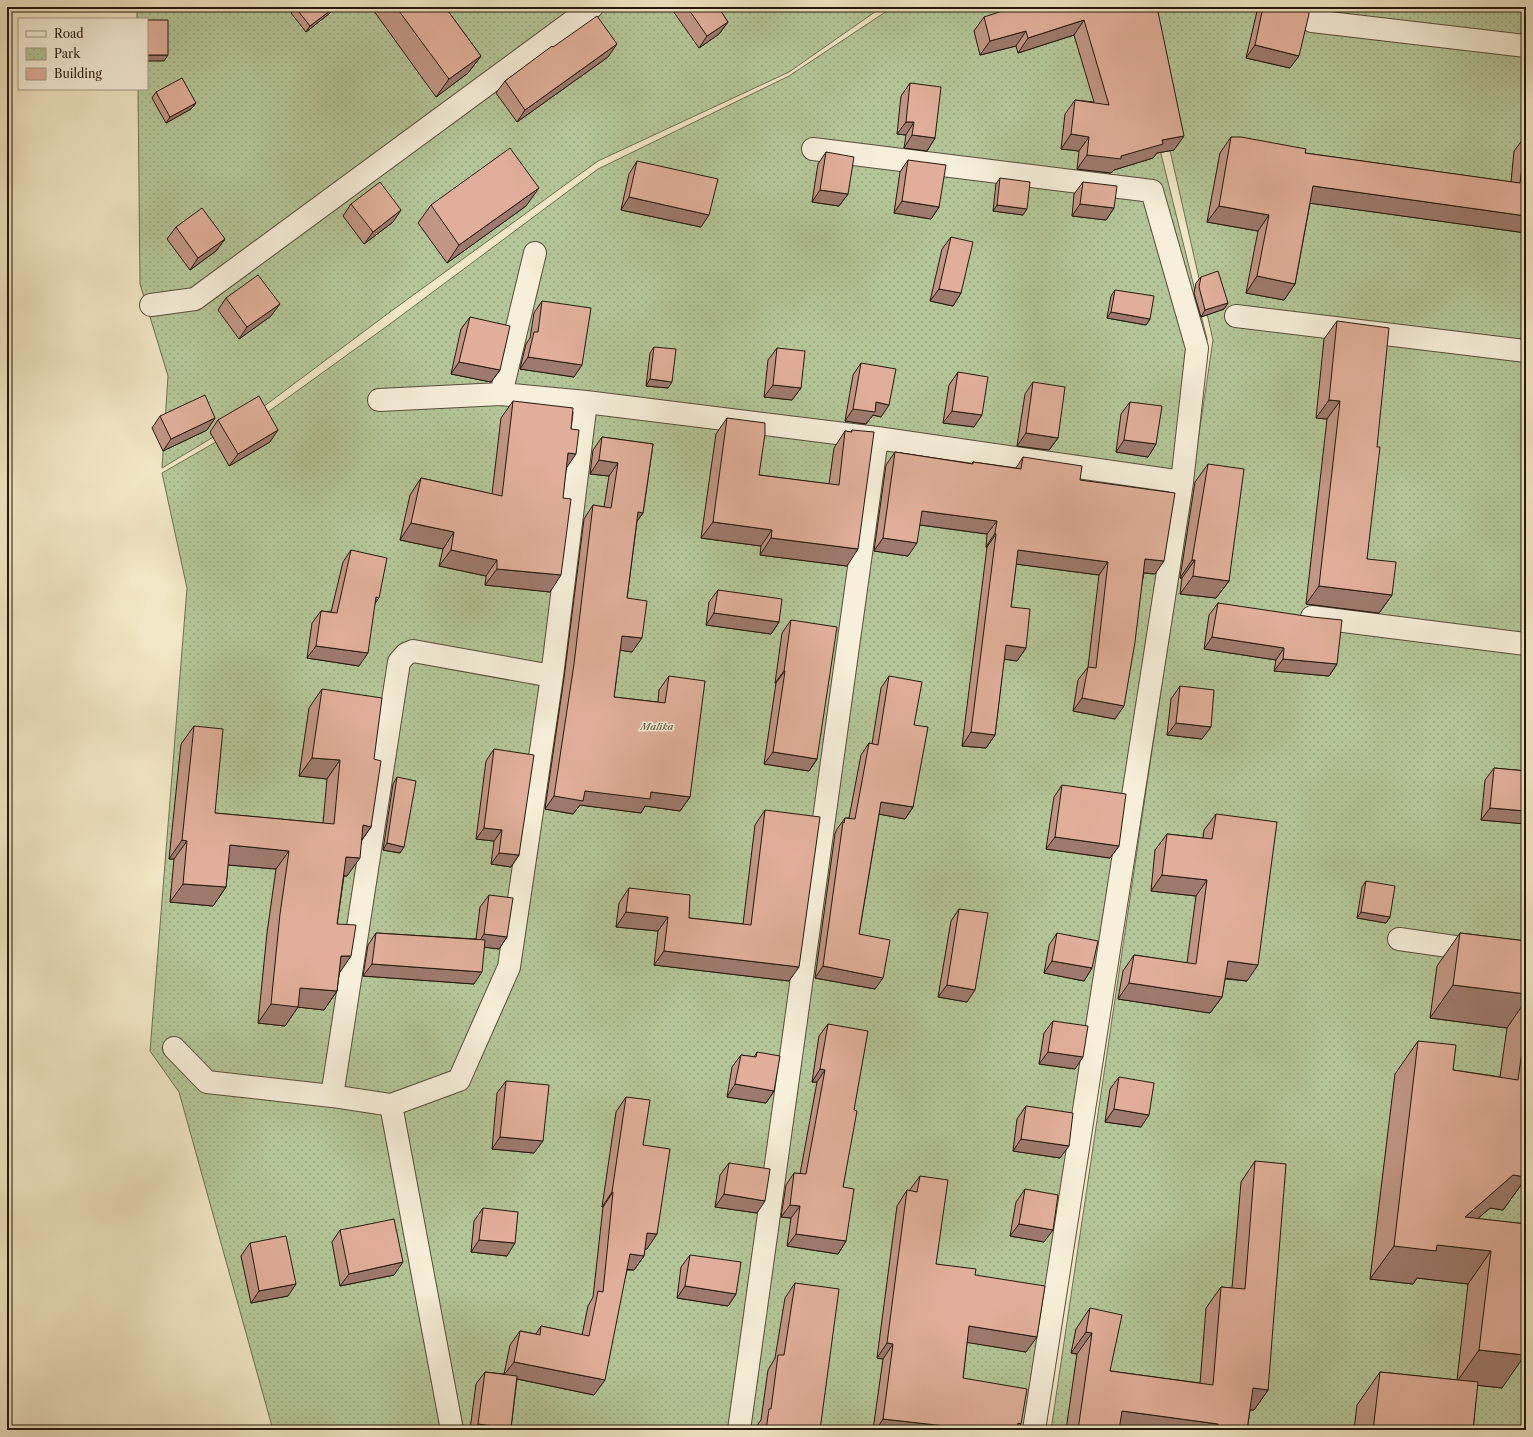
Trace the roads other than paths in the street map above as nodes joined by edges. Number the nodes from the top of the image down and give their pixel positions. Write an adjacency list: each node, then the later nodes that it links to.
1 (592, 7): 6 (street)
2 (1312, 20): 3 (street)
3 (1526, 46)
4 (813, 149): 13 (street)
5 (535, 253): 9 (street)
6 (151, 305)
7 (1236, 316): 8 (street)
8 (1526, 351)
9 (501, 394): 10 (street); 11 (street)
10 (379, 400)
11 (586, 402): 12 (street); 16 (street)
12 (876, 438): 13 (street); 23 (street)
13 (1182, 482): 24 (street)
14 (1289, 614): 15 (street)
15 (1526, 644)
16 (552, 676): 20 (street); 21 (street)
17 (1399, 939): 18 (street)
18 (1526, 957)
19 (174, 1048): 20 (street)
20 (332, 1096): 21 (street)
21 (391, 1105): 22 (street)
22 (452, 1430)
23 (739, 1430)
24 (1034, 1430)

